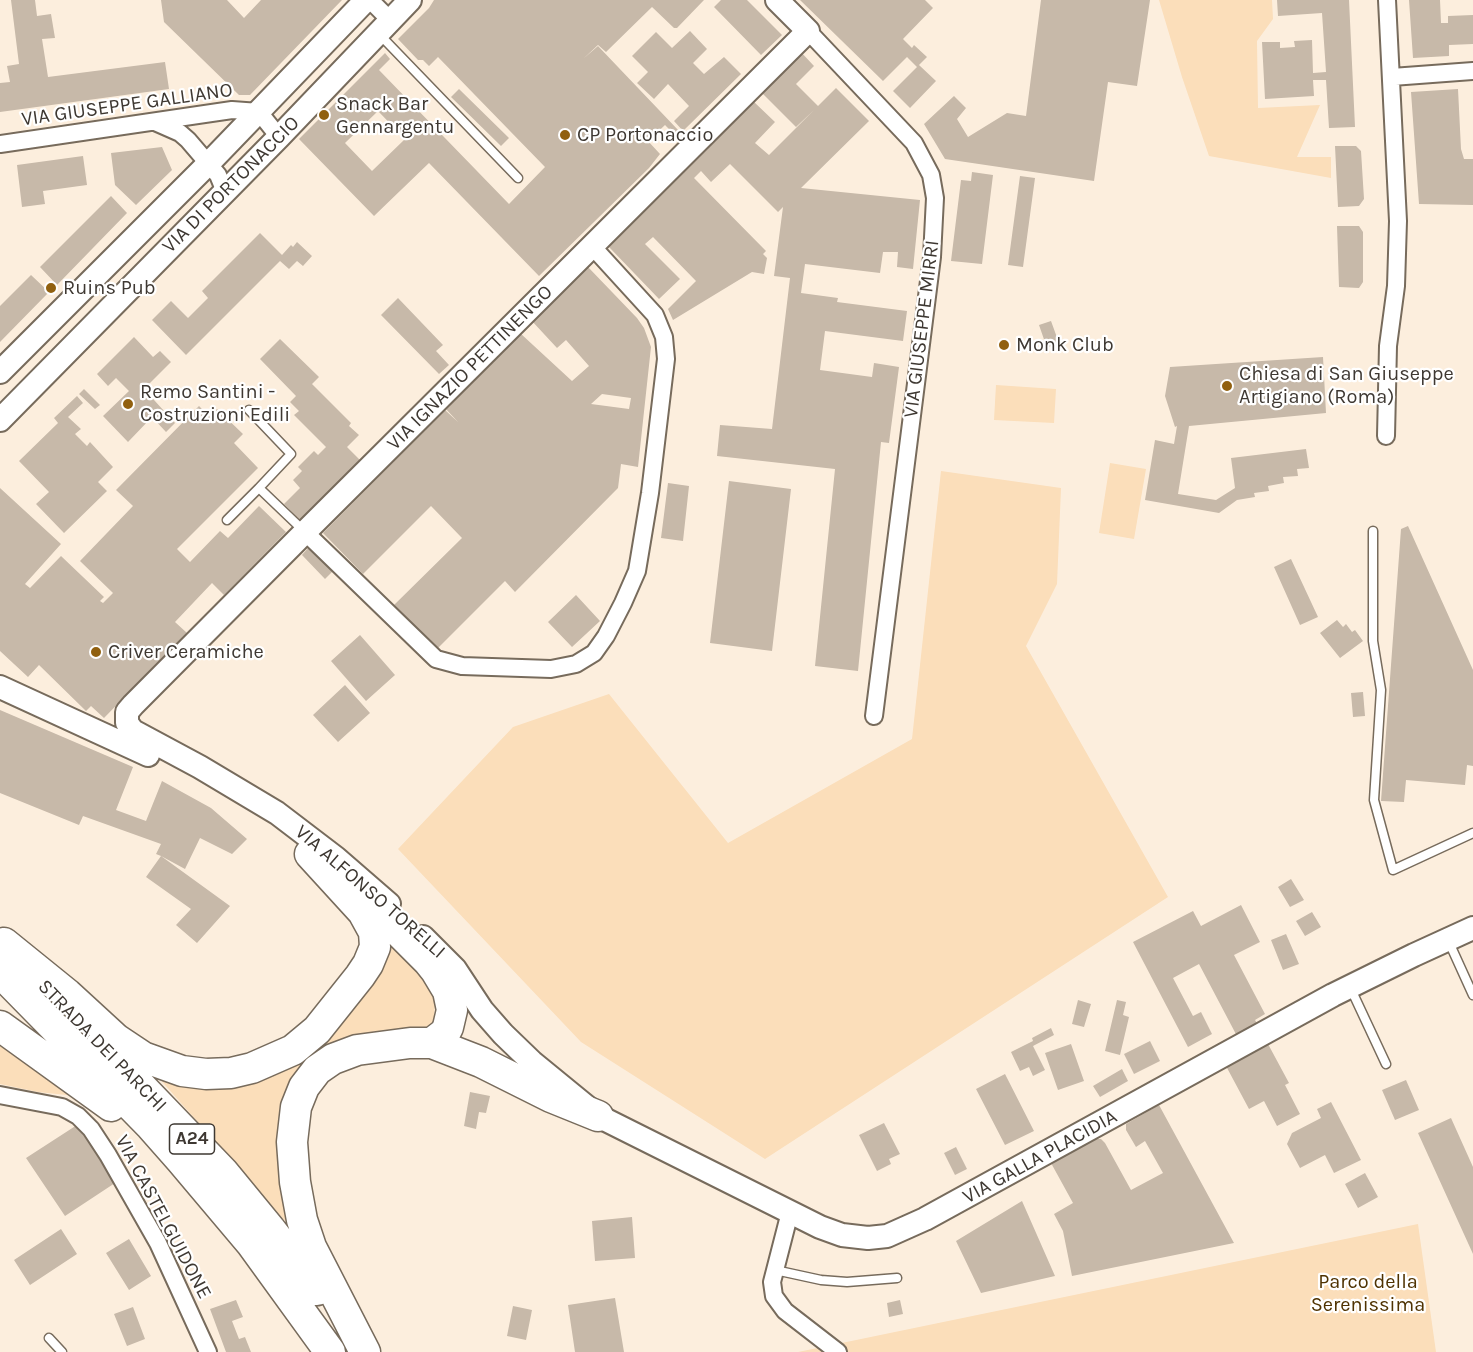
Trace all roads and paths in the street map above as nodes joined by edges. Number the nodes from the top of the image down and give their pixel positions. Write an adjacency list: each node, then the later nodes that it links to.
1 (366, 0): 10 (main road, VIA DI PORTONACCIO)
2 (370, 0): 6 (street)
3 (410, 0): 6 (main road, VIA DI PORTONACCIO)
4 (777, 0): 7 (main road, VIA GIUSEPPE MIRRI)
5 (1388, 0): 9 (street)
6 (384, 26): 12 (main road, VIA DI PORTONACCIO); 15 (lane)
7 (808, 32): 17 (main road, VIA IGNAZIO PETTINENGO); 28 (street, VIA GIUSEPPE MIRRI)
8 (1473, 71): 9 (street)
9 (1392, 77): 21 (street)
10 (259, 112): 11 (street, VIA GIUSEPPE GALLIANO); 12 (street); 14 (main road, VIA DI PORTONACCIO)
11 (154, 122): 13 (street, VIA GIUSEPPE GALLIANO); 14 (street)
12 (279, 137): 16 (main road, VIA DI PORTONACCIO)
13 (0, 144)
14 (209, 164): 16 (street); 18 (main road, VIA DI PORTONACCIO)
15 (518, 178)
16 (225, 192): 20 (main road, VIA DI PORTONACCIO)
17 (592, 246): 25 (main road, VIA IGNAZIO PETTINENGO); 25 (street)
18 (0, 372)
19 (249, 410): 22 (lane)
20 (0, 420)
21 (1386, 436)
22 (259, 489): 23 (lane); 25 (lane)
23 (227, 520)
24 (1373, 531): 30 (lane)
25 (305, 532): 27 (main road, VIA IGNAZIO PETTINENGO)
26 (0, 687): 29 (main road, VIA ALFONSO TORELLI)
27 (133, 705): 29 (main road, VIA IGNAZIO PETTINENGO); 42 (main road, VIA ALFONSO TORELLI)
28 (874, 716)
29 (81, 724): 31 (main road, VIA ALFONSO TORELLI)
30 (1473, 833)
31 (310, 854): 34 (highway); 39 (highway)
32 (1473, 928): 33 (main road, VIA GALLA PLACIDIA)
33 (1448, 939): 36 (main road, VIA GALLA PLACIDIA); 37 (lane)
34 (2, 940): 51 (highway, STRADA DEI PARCHI / A24)
35 (0, 972): 43 (highway, STRADA DEI PARCHI / A24)
36 (1350, 986): 40 (lane); 44 (main road, VIA GALLA PLACIDIA)
37 (1473, 995)
38 (0, 1026): 43 (highway)
39 (432, 1043): 42 (highway); 52 (highway)
40 (1386, 1064)
41 (0, 1095): 49 (street, VIA CASTELGUIDONE)
42 (598, 1116): 44 (main road, VIA GALLA PLACIDIA)
43 (167, 1145): 50 (highway, STRADA DEI PARCHI / A24)
44 (790, 1212): 45 (street)
45 (775, 1270): 46 (lane); 53 (street)
46 (897, 1278)
47 (49, 1338): 48 (lane)
48 (62, 1352)
49 (208, 1352)
50 (330, 1352)
51 (359, 1352)
52 (365, 1352)
53 (838, 1352)

